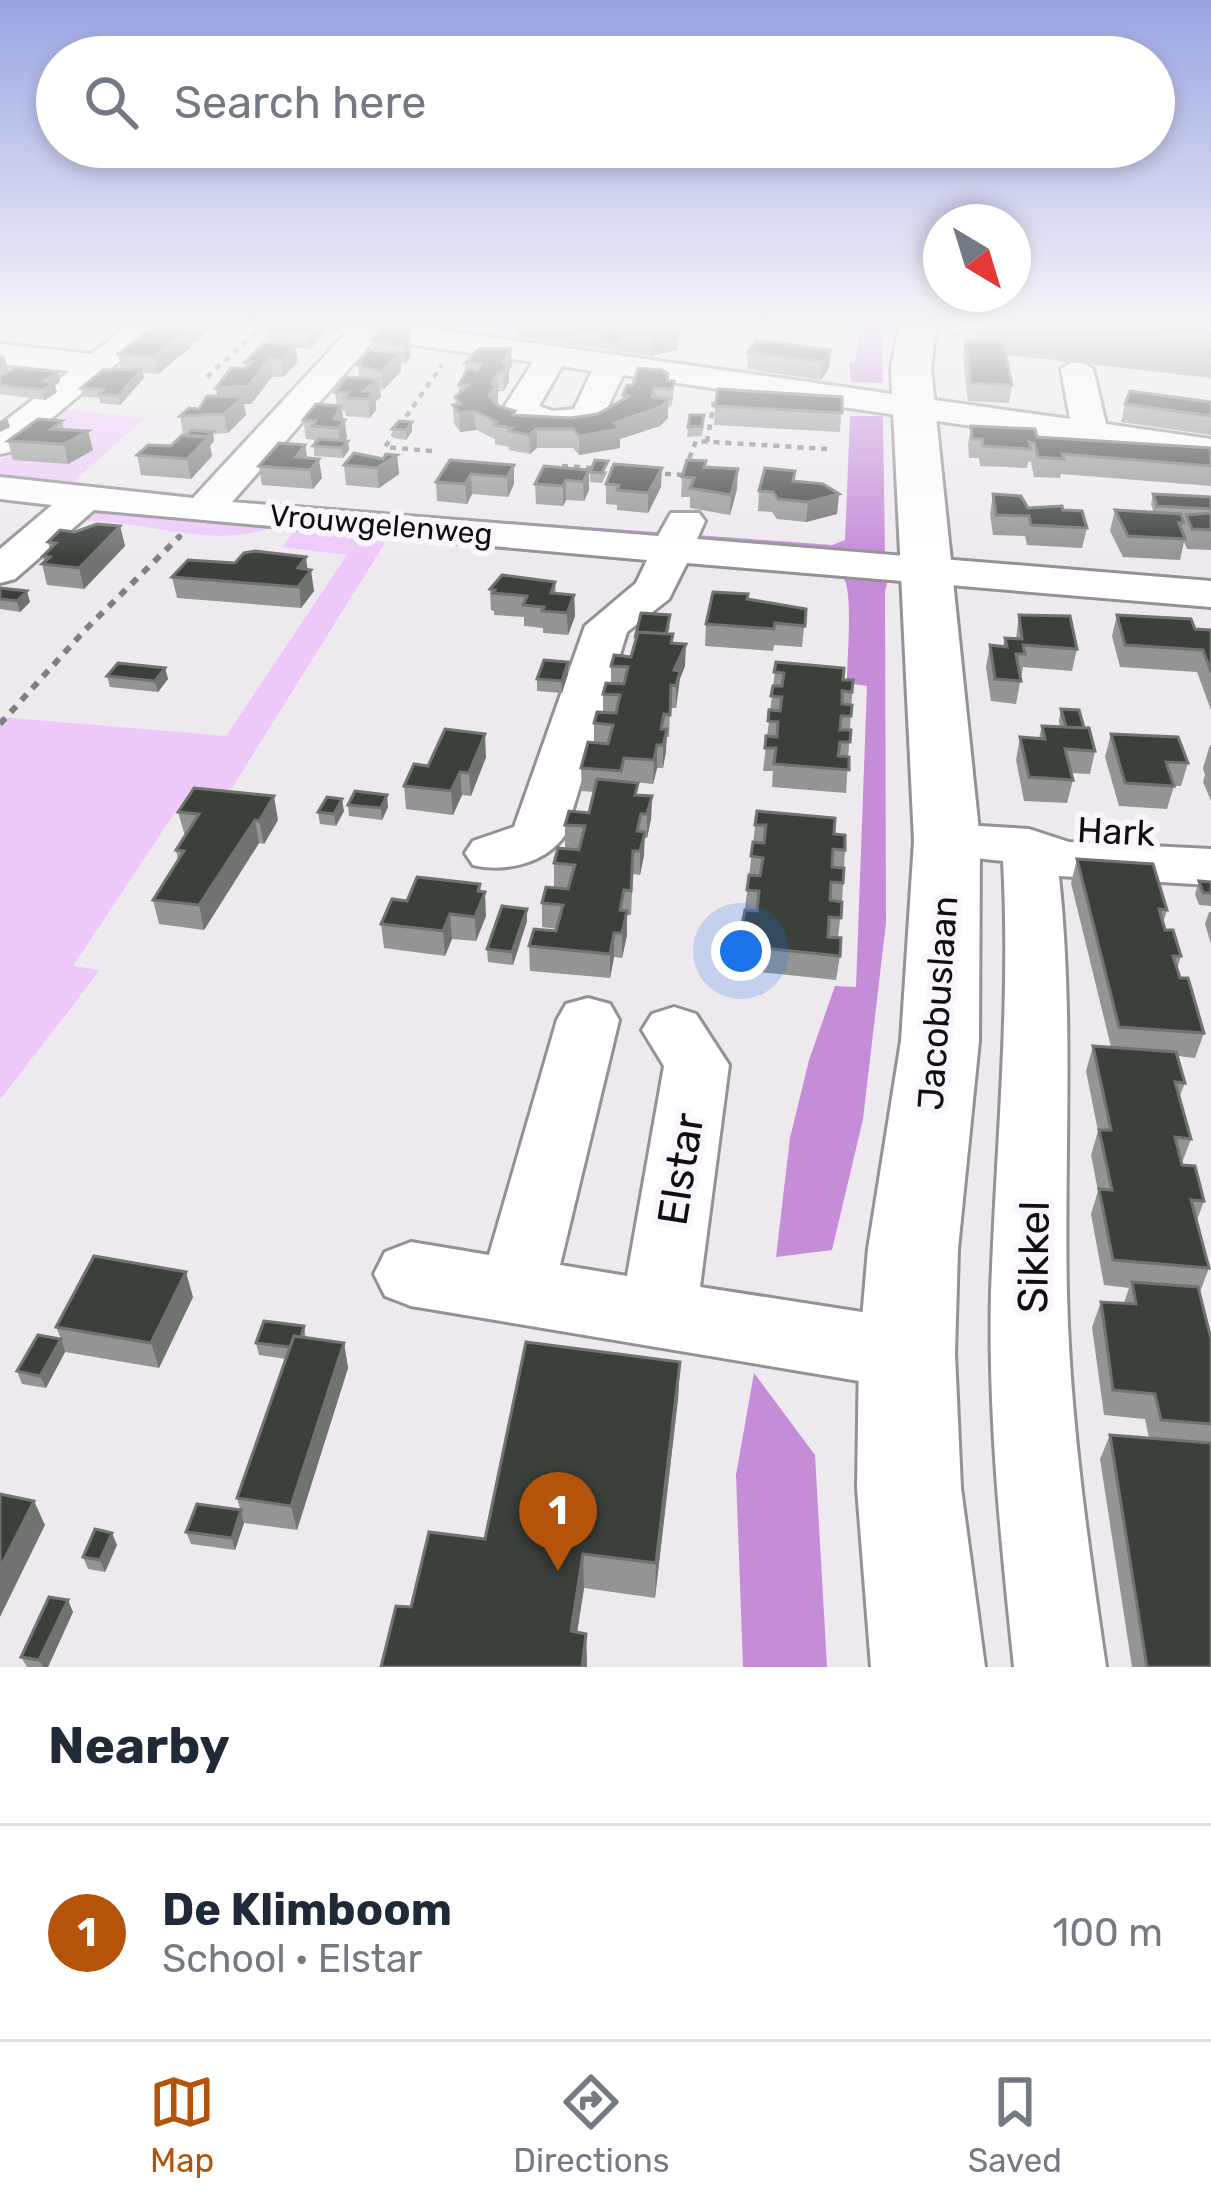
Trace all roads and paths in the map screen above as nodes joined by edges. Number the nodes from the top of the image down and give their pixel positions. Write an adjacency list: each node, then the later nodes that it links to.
1 (48, 405): 10 (street)
2 (294, 405): 19 (street)
3 (416, 405): 13 (path)
4 (523, 405): 5 (street)
5 (593, 405)
6 (928, 405): 24 (main road, Jacobuslaan)
7 (1038, 405): 9 (street)
8 (1084, 405): 9 (street)
9 (1090, 432): 12 (street)
10 (0, 443)
11 (827, 449): 16 (path)
12 (1211, 450)
13 (433, 451)
14 (562, 466): 15 (path)
15 (622, 471)
16 (643, 472)
17 (0, 488): 18 (street, Vrouwgelenweg)
18 (86, 497): 19 (street, Vrouwgelenweg); 23 (street)
19 (204, 509): 21 (street, Vrouwgelenweg); 26 (path)
20 (629, 516): 21 (street)
21 (580, 534): 22 (street, Vrouwgelenweg)
22 (681, 535): 24 (street, Vrouwgelenweg); 30 (street)
23 (0, 570)
24 (927, 570): 25 (street, Vrouwgelenweg); 28 (main road, Jacobuslaan)
25 (1211, 594)
26 (0, 724)
27 (1211, 836): 29 (street, Hark)
28 (947, 841): 29 (street, Hark); 37 (main road, Jacobuslaan)
29 (1029, 846): 31 (street, Hark); 39 (street, Sikkel)
30 (492, 853)
31 (1211, 867)
32 (588, 1020): 35 (street)
33 (674, 1030): 36 (street, Elstar)
34 (411, 1274): 35 (street)
35 (516, 1291): 36 (street)
36 (658, 1314): 37 (street)
37 (907, 1354): 38 (main road, Jacobuslaan)
38 (928, 1667)
39 (1060, 1667)

